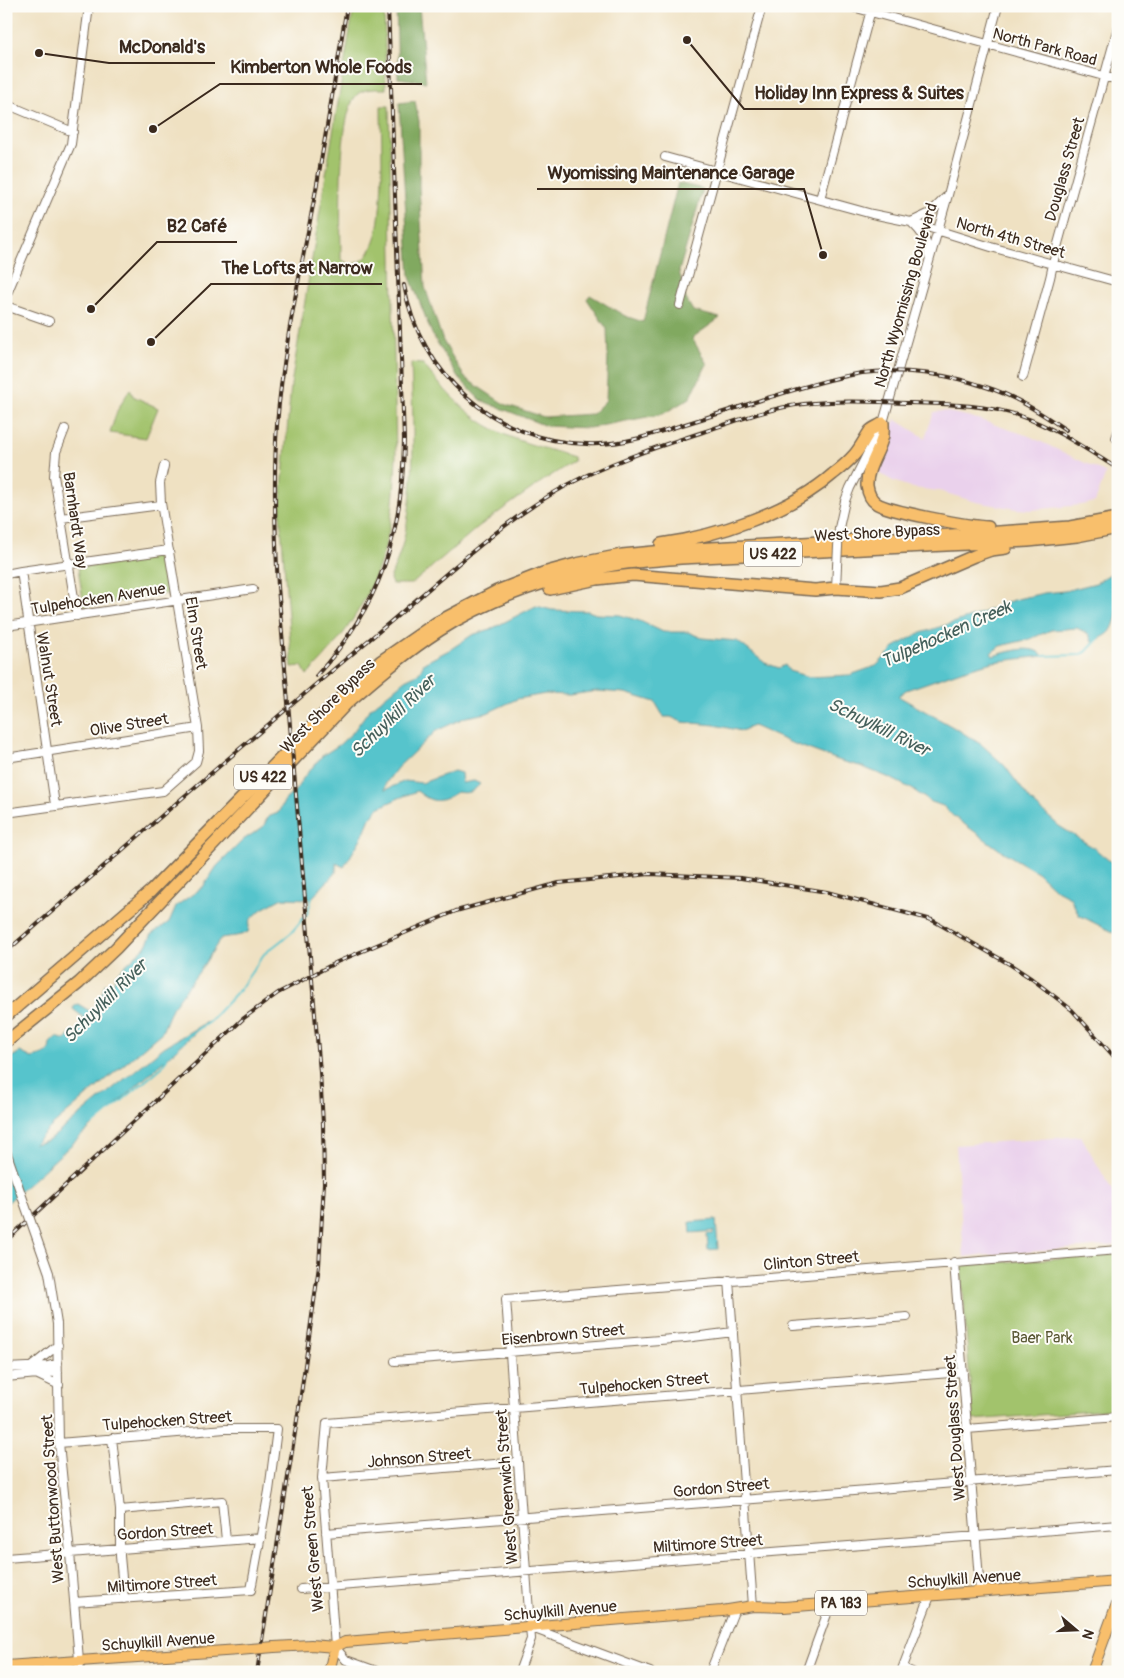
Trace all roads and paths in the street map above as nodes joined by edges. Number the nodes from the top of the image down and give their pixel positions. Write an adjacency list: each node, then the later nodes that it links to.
1 (89, 6): 11 (street)
2 (762, 6): 13 (street)
3 (848, 6): 5 (street, North Park Road)
4 (998, 6): 7 (street, North Wyomissing Boulevard)
5 (871, 9): 7 (street, North Park Road); 15 (street)
6 (1118, 27): 8 (street, Douglass Street)
7 (987, 45): 8 (street, North Park Road); 14 (street, North Wyomissing Boulevard)
8 (1104, 77): 9 (street, North Park Road); 19 (street, Douglass Street)
9 (1118, 80)
10 (6, 104): 11 (street)
11 (73, 132): 21 (street)
12 (665, 157): 13 (street, North 4th Street)
13 (717, 170): 15 (street, North 4th Street); 23 (street)
14 (948, 195): 16 (street); 17 (street, North Wyomissing Boulevard)
15 (820, 199): 16 (street, North 4th Street)
16 (911, 222): 17 (street, North 4th Street); 18 (street)
17 (938, 230): 18 (street, North Wyomissing Boulevard); 19 (street, North 4th Street)
18 (929, 261): 26 (street, North Wyomissing Boulevard)
19 (1053, 264): 20 (street, North 4th Street); 25 (street, Douglass Street)
20 (1118, 282)
21 (6, 296)
22 (6, 306): 24 (street)
23 (680, 306)
24 (49, 321)
25 (1023, 377)
26 (883, 423): 32 (highway); 37 (highway); 40 (street, North Wyomissing Boulevard, bridge)
27 (64, 429): 30 (street, Barnhardt Way)
28 (164, 466): 29 (street, Elm Street)
29 (161, 505): 30 (street); 34 (street, Elm Street)
30 (61, 518): 35 (street, Barnhardt Way)
31 (1118, 518): 32 (highway, West Shore Bypass / US 422)
32 (1095, 522): 37 (highway, West Shore Bypass / US 422)
33 (1118, 528): 40 (highway); 45 (highway, West Shore Bypass / US 422)
34 (169, 550): 35 (street); 41 (street, Elm Street)
35 (68, 564): 36 (street); 42 (street, Barnhardt Way)
36 (21, 571): 38 (street); 43 (street, Walnut Street)
37 (543, 573): 51 (highway, West Shore Bypass / US 422)
38 (6, 574)
39 (253, 588): 41 (street, Tulpehocken Avenue)
40 (836, 588): 45 (highway)
41 (178, 600): 42 (street, Tulpehocken Avenue); 46 (street, Elm Street)
42 (77, 616): 43 (street, Tulpehocken Avenue)
43 (28, 623): 44 (street, Tulpehocken Avenue); 47 (street, Walnut Street)
44 (6, 626)
45 (440, 630): 52 (highway, West Shore Bypass / US 422)
46 (198, 728): 47 (street, Olive Street); 49 (street, Elm Street)
47 (48, 752): 48 (street, Olive Street); 49 (street, Walnut Street)
48 (6, 758)
49 (55, 805): 50 (street)
50 (6, 813)
51 (6, 1016)
52 (6, 1042)
53 (6, 1151): 61 (street, West Buttonwood Street, bridge)
54 (1118, 1250): 55 (street, Clinton Street)
55 (954, 1262): 56 (street, Clinton Street); 68 (street, West Douglass Street)
56 (729, 1280): 57 (street, Clinton Street); 60 (street)
57 (506, 1299): 62 (street, West Greenwich Street)
58 (907, 1317): 59 (street)
59 (793, 1326)
60 (733, 1332): 62 (street, Eisenbrown Street); 72 (street)
61 (58, 1345): 64 (street, West Buttonwood Street); 65 (street)
62 (510, 1352): 63 (street, Eisenbrown Street); 73 (street, West Greenwich Street)
63 (395, 1361)
64 (58, 1363): 65 (street); 67 (street, West Buttonwood Street)
65 (32, 1366): 66 (street)
66 (6, 1368)
67 (58, 1372): 69 (street); 71 (street, West Buttonwood Street)
68 (963, 1372): 72 (street, Tulpehocken Street); 76 (street, West Douglass Street)
69 (36, 1375): 70 (street); 71 (street)
70 (6, 1378)
71 (59, 1386): 78 (street, West Buttonwood Street)
72 (738, 1390): 73 (street, Tulpehocken Street); 83 (street)
73 (514, 1408): 75 (street, Tulpehocken Street); 79 (street, West Greenwich Street)
74 (1118, 1417): 76 (street)
75 (327, 1423): 81 (street, West Green Street)
76 (967, 1429): 82 (street, West Douglass Street)
77 (112, 1438): 78 (street, Tulpehocken Street); 84 (street); 89 (street, Tulpehocken Street)
78 (59, 1443): 92 (street, West Buttonwood Street)
79 (518, 1462): 81 (street, Johnson Street); 85 (street, West Greenwich Street)
80 (1118, 1470): 82 (street, Gordon Street)
81 (322, 1478): 87 (street, West Green Street)
82 (972, 1483): 83 (street, Gordon Street); 88 (street, West Douglass Street)
83 (746, 1499): 85 (street, Gordon Street); 93 (street)
84 (120, 1510): 90 (street); 91 (street)
85 (522, 1517): 87 (street, Gordon Street); 95 (street, West Greenwich Street)
86 (1118, 1525): 88 (street, Miltimore Street)
87 (326, 1533): 97 (street, West Green Street)
88 (976, 1537): 93 (street, Miltimore Street); 99 (street, West Douglass Street)
89 (261, 1538): 90 (street, Gordon Street); 101 (street, Miltimore Street)
90 (226, 1540): 91 (street, Gordon Street)
91 (121, 1548): 92 (street, Gordon Street); 101 (street)
92 (70, 1553): 94 (street, Gordon Street); 103 (street, West Buttonwood Street)
93 (750, 1554): 95 (street, Miltimore Street); 105 (street)
94 (6, 1558)
95 (526, 1571): 97 (street, Miltimore Street); 107 (street, West Greenwich Street)
96 (1118, 1582): 99 (main road, Schuylkill Avenue / PA 183)
97 (330, 1586): 98 (street, Miltimore Street); 108 (street, West Green Street)
98 (301, 1589)
99 (980, 1592): 100 (main road, Schuylkill Avenue / PA 183)
100 (930, 1596): 104 (main road, Schuylkill Avenue / PA 183); 111 (street)
101 (124, 1599): 103 (street, Miltimore Street)
102 (1118, 1601): 119 (main road)
103 (74, 1602): 110 (street, West Buttonwood Street)
104 (831, 1603): 105 (main road, Schuylkill Avenue / PA 183); 117 (street)
105 (753, 1606): 106 (main road, Schuylkill Avenue / PA 183)
106 (735, 1609): 107 (main road, Schuylkill Avenue / PA 183); 116 (street)
107 (531, 1627): 108 (main road, Schuylkill Avenue / PA 183); 114 (street, West Greenwich Street); 115 (street)
108 (335, 1647): 110 (main road, Schuylkill Avenue / PA 183, bridge); 112 (main road, West Green Street); 113 (street)
109 (6, 1666): 110 (main road, Schuylkill Avenue / PA 183)
110 (79, 1666)
111 (902, 1670): 118 (street)
112 (329, 1672)
113 (379, 1672)
114 (519, 1672)
115 (650, 1672)
116 (710, 1672)
117 (806, 1672)
118 (912, 1672)
119 (1092, 1672)

